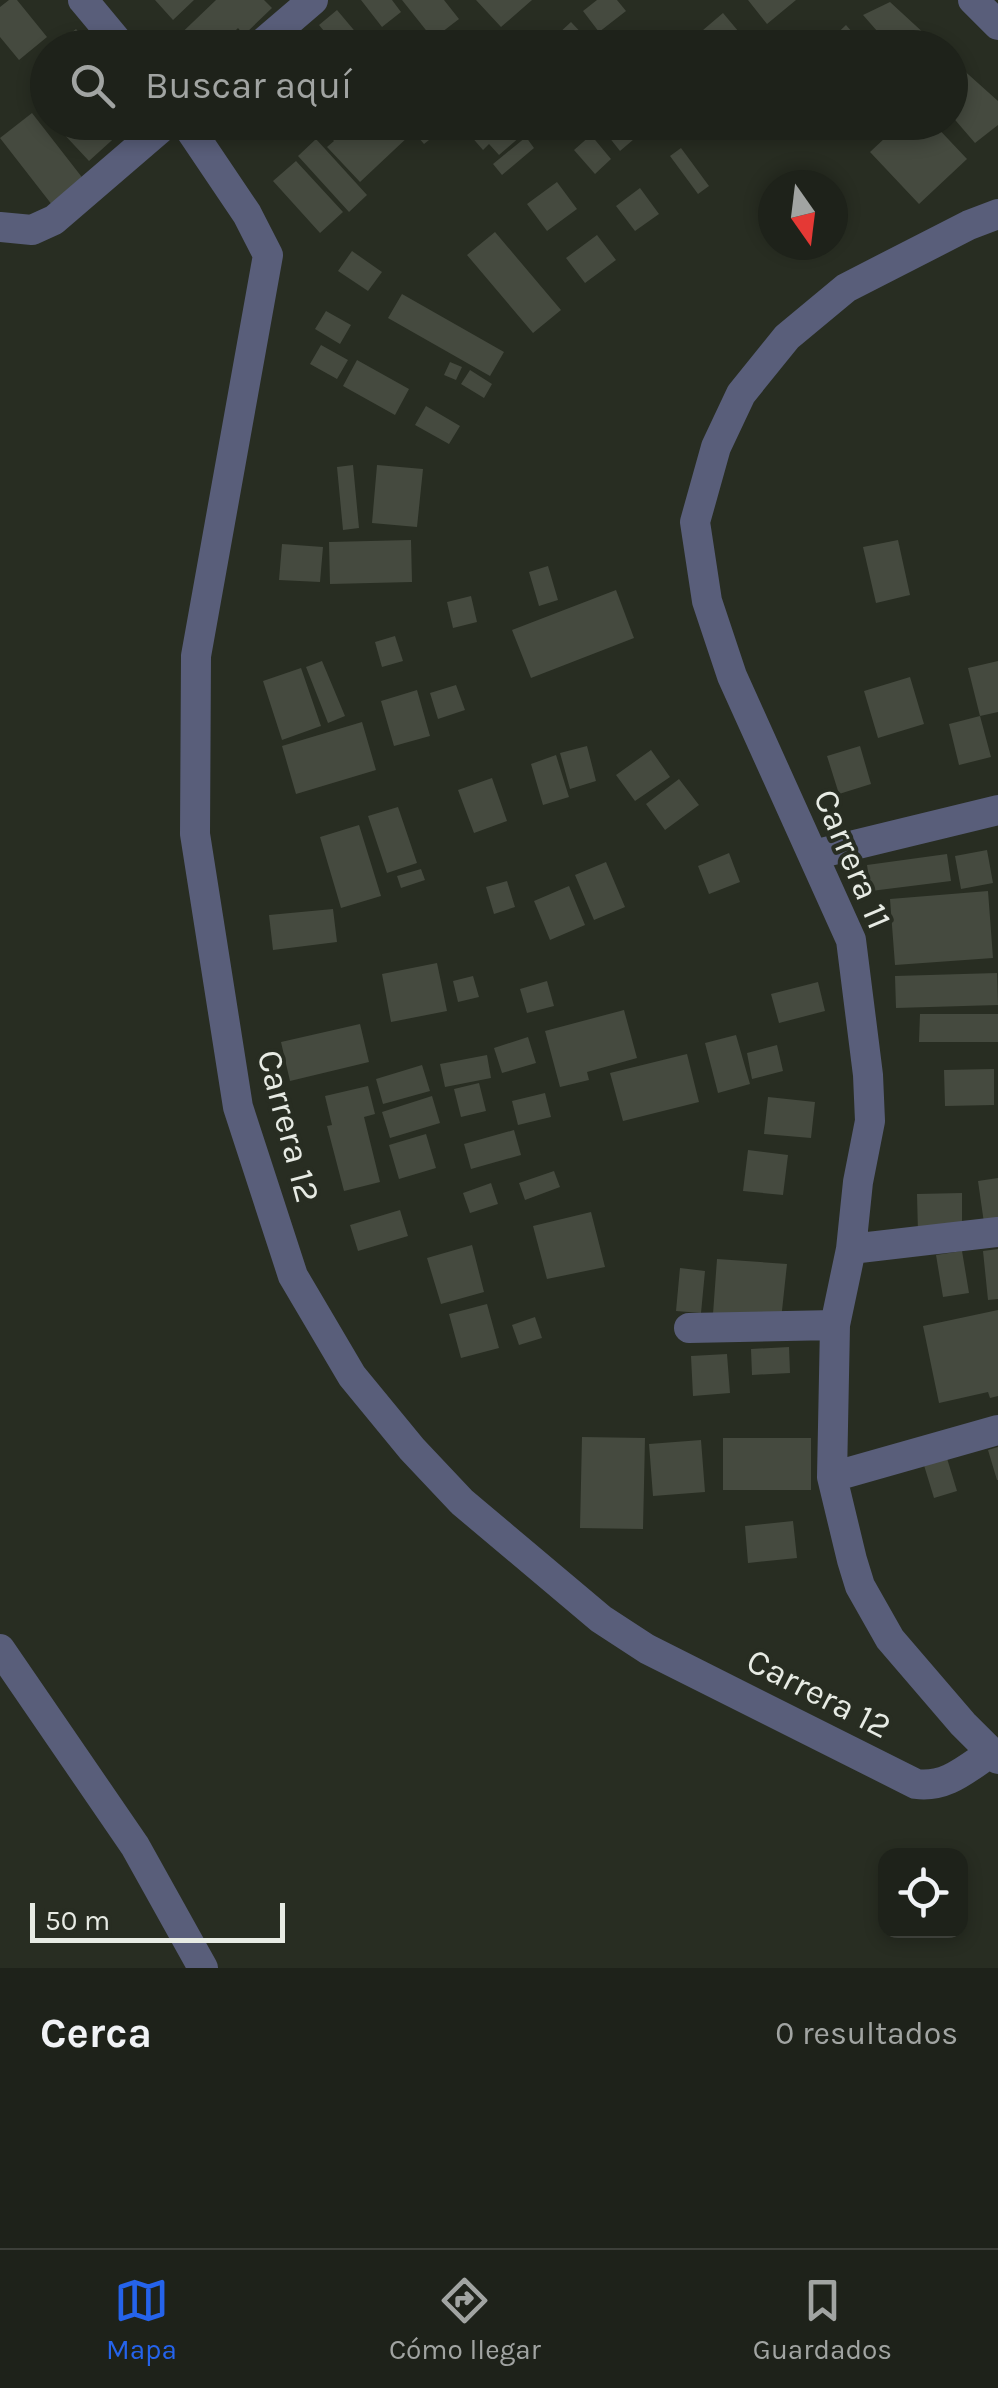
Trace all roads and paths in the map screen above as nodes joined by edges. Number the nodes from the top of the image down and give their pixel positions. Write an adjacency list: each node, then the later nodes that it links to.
1 (83, 0): 5 (street)
2 (313, 0): 6 (street)
3 (973, 0): 4 (street)
4 (998, 25)
5 (108, 30)
6 (278, 30)
7 (147, 140): 10 (street)
8 (196, 140): 20 (street, Carrera 12)
9 (998, 214): 12 (street, Carrera 11)
10 (0, 227)
11 (998, 810): 12 (street)
12 (813, 855): 14 (street, Carrera 11)
13 (998, 1232): 14 (street)
14 (851, 1250): 15 (street, Carrera 11)
15 (836, 1326): 16 (street); 18 (street, Carrera 11)
16 (689, 1328)
17 (998, 1430): 18 (street)
18 (832, 1477): 20 (street, Carrera 11)
19 (0, 1649): 21 (street)
20 (994, 1756)
21 (203, 1968)

